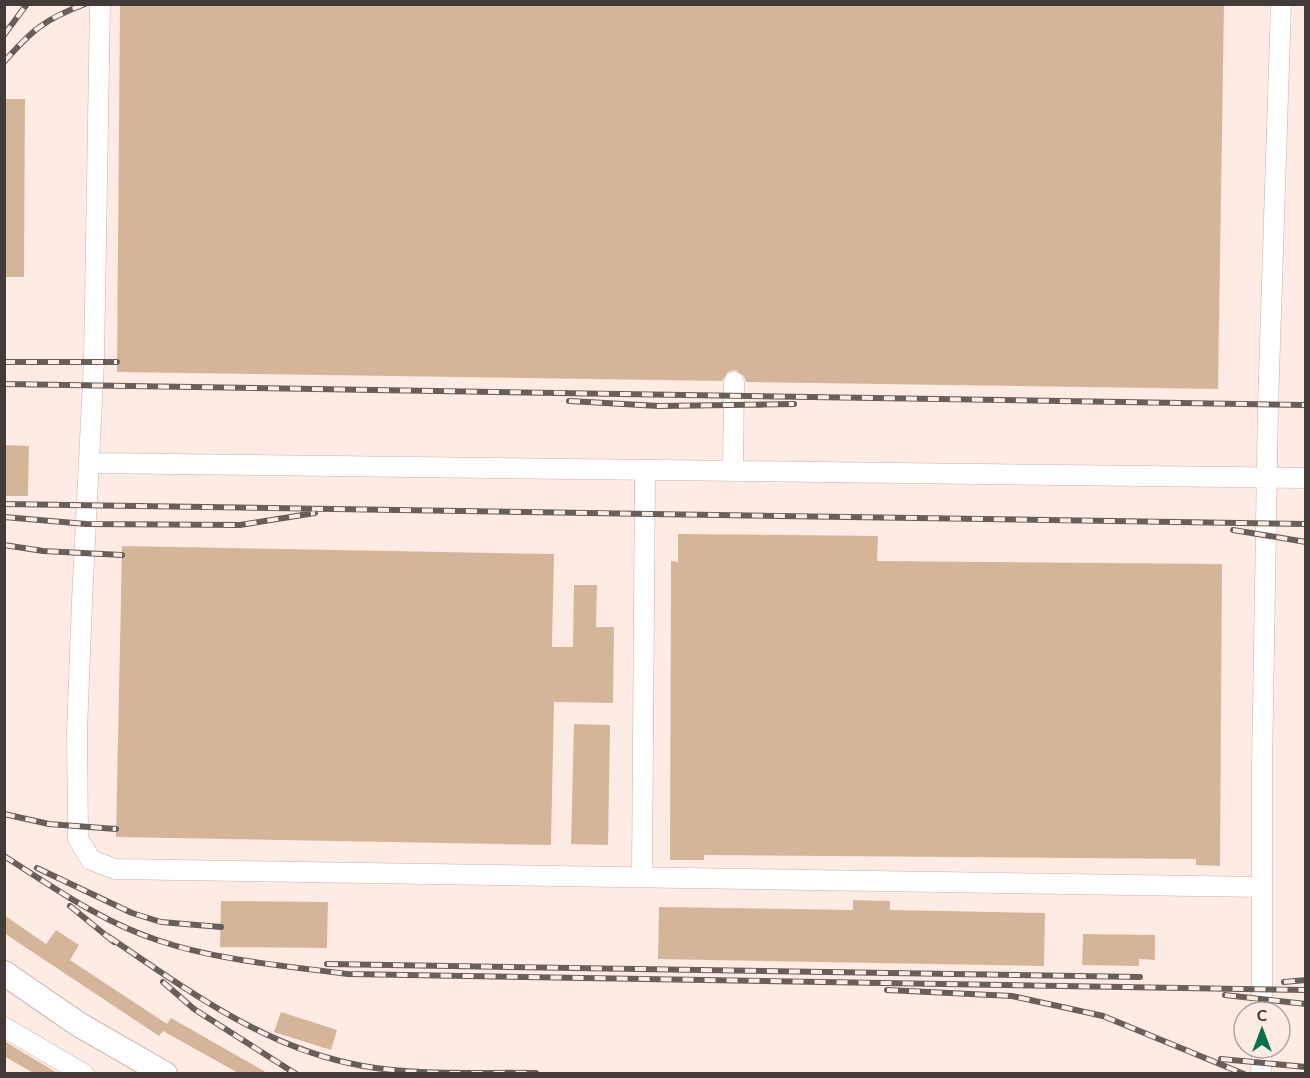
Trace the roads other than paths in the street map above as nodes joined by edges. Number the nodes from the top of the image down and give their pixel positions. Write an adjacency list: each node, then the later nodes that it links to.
1 (100, 4): 4 (lane)
2 (1281, 4): 7 (lane)
3 (734, 382): 6 (lane)
4 (89, 464): 5 (lane); 9 (lane)
5 (645, 470): 6 (lane); 9 (lane)
6 (733, 471): 7 (lane)
7 (1267, 478): 8 (lane); 10 (lane)
8 (1305, 478)
9 (642, 876): 10 (lane)
10 (1261, 887): 12 (lane)
11 (4, 973): 15 (main road)
12 (1262, 1000)
13 (4, 1027): 14 (lane)
14 (84, 1074)
15 (165, 1074)

